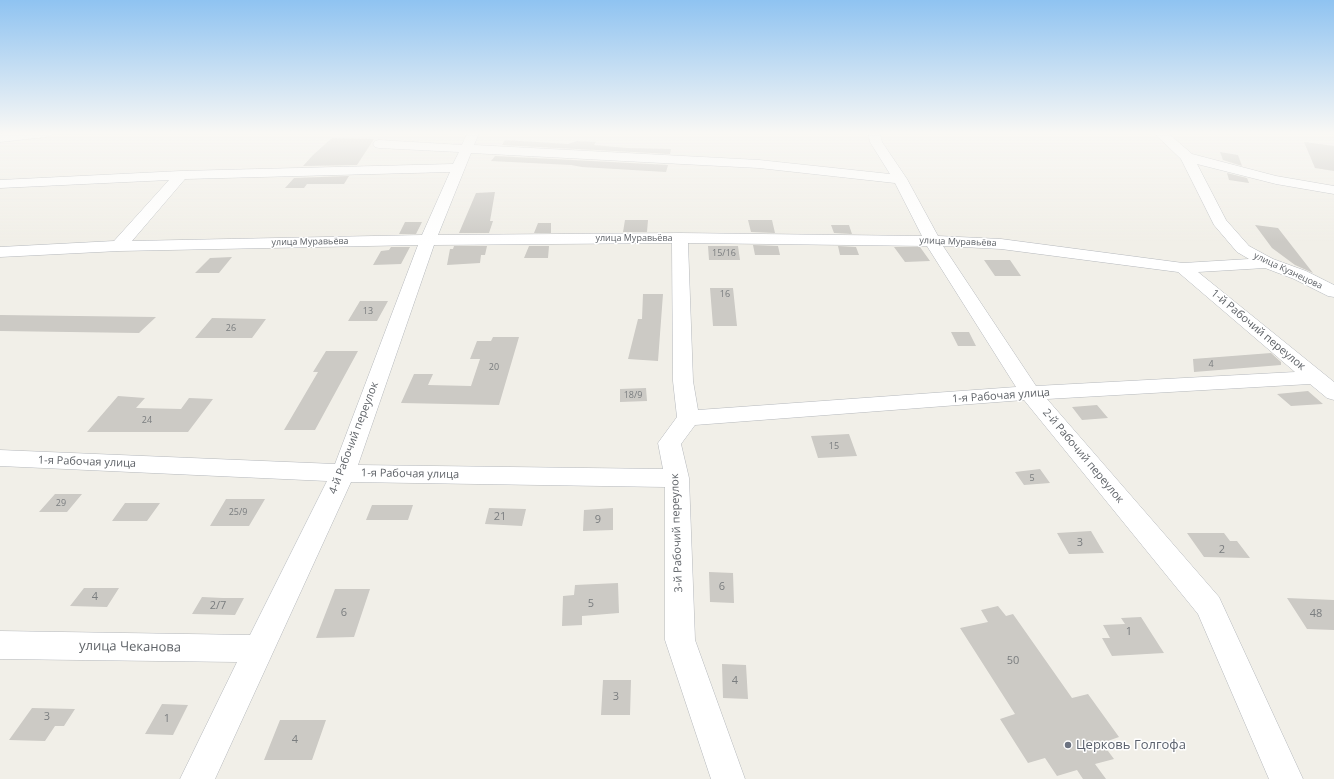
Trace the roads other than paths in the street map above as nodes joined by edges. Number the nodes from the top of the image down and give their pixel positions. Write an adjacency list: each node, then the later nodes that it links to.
1 (246, 169): 7 (street)
2 (458, 169): 12 (street, 4-й Рабочий переулок)
3 (809, 169): 8 (street)
4 (894, 169): 8 (street, 2-й Рабочий переулок)
5 (1193, 169): 16 (street, улица Кузнецова)
6 (1235, 169): 10 (street)
7 (182, 175): 9 (street); 14 (street)
8 (900, 179): 13 (street, 2-й Рабочий переулок)
9 (0, 184)
10 (1334, 190)
11 (680, 238): 12 (street, улица Муравьёва); 13 (street, улица Муравьёва); 24 (street)
12 (428, 240): 14 (street, улица Муравьёва); 26 (street, 4-й Рабочий переулок)
13 (932, 241): 17 (street, улица Муравьёва); 23 (street, 2-й Рабочий переулок)
14 (119, 246): 15 (street, улица Муравьёва)
15 (0, 252)
16 (1267, 263): 17 (street, улица Муравьёва); 18 (street, улица Кузнецова)
17 (1183, 268): 21 (street, 1-й Рабочий переулок)
18 (1300, 275): 19 (street); 20 (street, улица Кузнецова)
19 (1334, 276)
20 (1334, 292)
21 (1314, 377): 22 (street, 1-й Рабочий переулок); 23 (street, 1-я Рабочая улица)
22 (1334, 392)
23 (1030, 393): 24 (street, 1-я Рабочая улица); 32 (street, 2-й Рабочий переулок)
24 (688, 418): 27 (street, 3-й Рабочий переулок)
25 (0, 458): 26 (street, 1-я Рабочая улица)
26 (343, 473): 27 (street, 1-я Рабочая улица); 29 (street, 4-й Рабочий переулок)
27 (677, 478): 31 (street, 3-й Рабочий переулок)
28 (0, 645): 29 (street, улица Чеканова)
29 (260, 649): 30 (street, 4-й Рабочий переулок)
30 (197, 779)
31 (728, 779)
32 (1286, 779)

